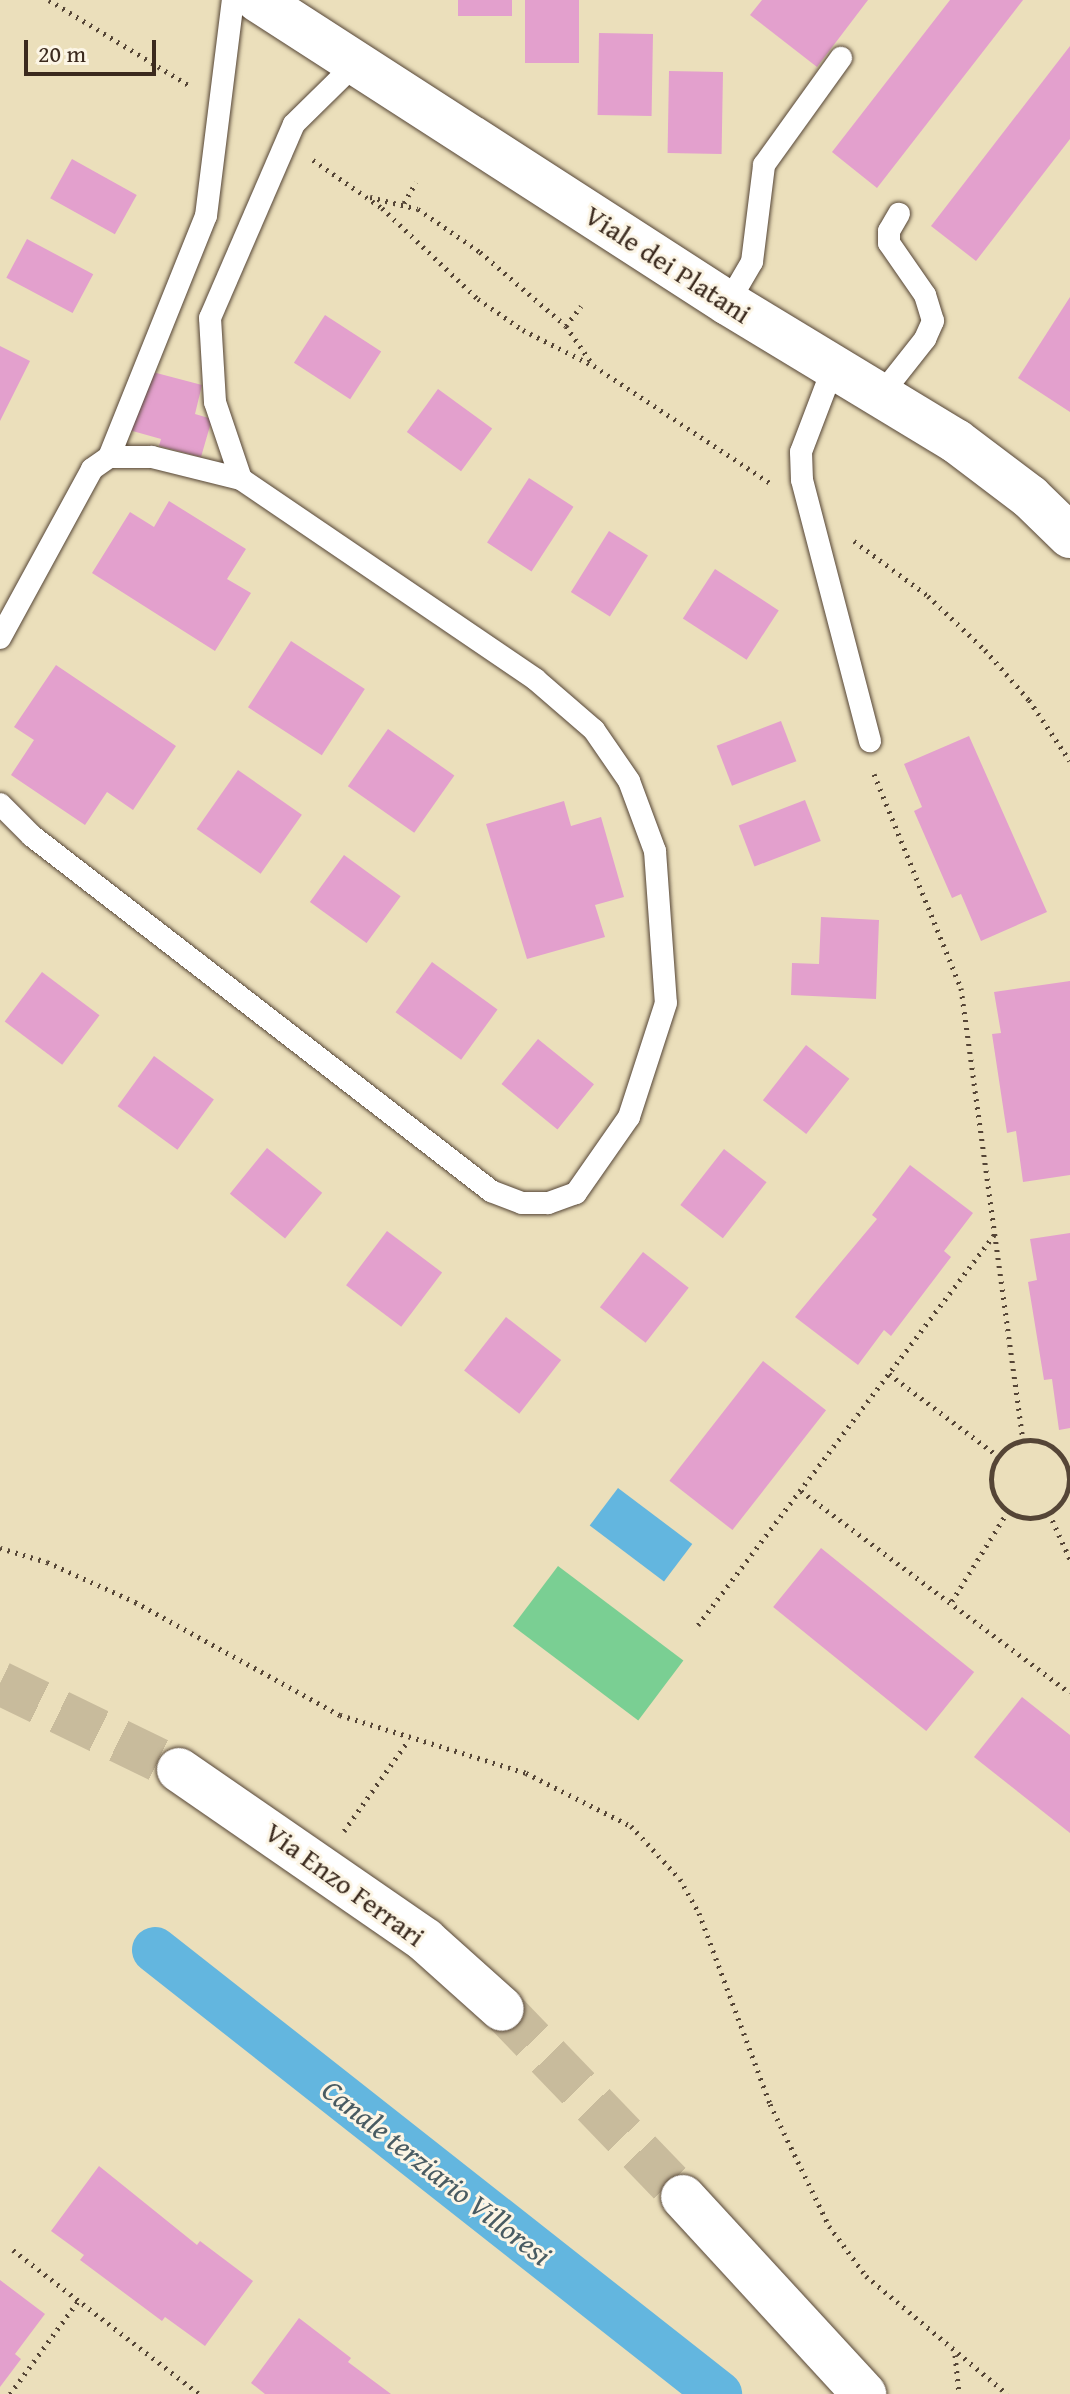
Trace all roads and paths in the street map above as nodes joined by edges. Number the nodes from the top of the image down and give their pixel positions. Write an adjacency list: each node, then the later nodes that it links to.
1 (49, 0): 6 (path)
2 (233, 0): 18 (lane)
3 (258, 0): 5 (street, Viale dei Platani)
4 (841, 58): 12 (lane)
5 (356, 63): 12 (street, Viale dei Platani); 19 (lane)
6 (196, 90)
7 (300, 152): 9 (path)
8 (416, 182): 10 (path)
9 (367, 196): 10 (path); 15 (path)
10 (404, 203): 14 (path)
11 (899, 214): 17 (lane)
12 (728, 303): 16 (street, Viale dei Platani)
13 (581, 306): 14 (path)
14 (566, 326): 15 (path)
15 (594, 366): 20 (path)
16 (833, 368): 17 (street, Viale dei Platani); 24 (lane)
17 (880, 396): 21 (street, Viale dei Platani)
18 (109, 457): 19 (lane); 23 (lane)
19 (241, 479): 27 (lane)
20 (772, 485)
21 (1070, 536)
22 (848, 537): 25 (path)
23 (0, 638)
24 (870, 741)
25 (1070, 761)
26 (873, 771): 28 (path)
27 (0, 804)
28 (997, 1231): 29 (path); 30 (path)
29 (889, 1374): 31 (path); 33 (path)
30 (1023, 1440): 31 (path); 32 (path)
31 (998, 1456): 34 (path)
32 (1068, 1464): 35 (path)
33 (801, 1491): 38 (path); 39 (path)
34 (1008, 1511): 35 (path); 38 (path)
35 (1049, 1513): 37 (path)
36 (0, 1548): 41 (path)
37 (1070, 1559)
38 (952, 1601): 40 (path)
39 (698, 1625)
40 (1070, 1693)
41 (408, 1741): 43 (path); 48 (path)
42 (179, 1770): 44 (street, Via Enzo Ferrari)
43 (337, 1840)
44 (502, 2009)
45 (683, 2197): 51 (street)
46 (13, 2250): 47 (path)
47 (78, 2301): 49 (path); 50 (path)
48 (954, 2354): 52 (path); 53 (path)
49 (10, 2394)
50 (199, 2394)
51 (864, 2394)
52 (959, 2394)
53 (1007, 2394)

